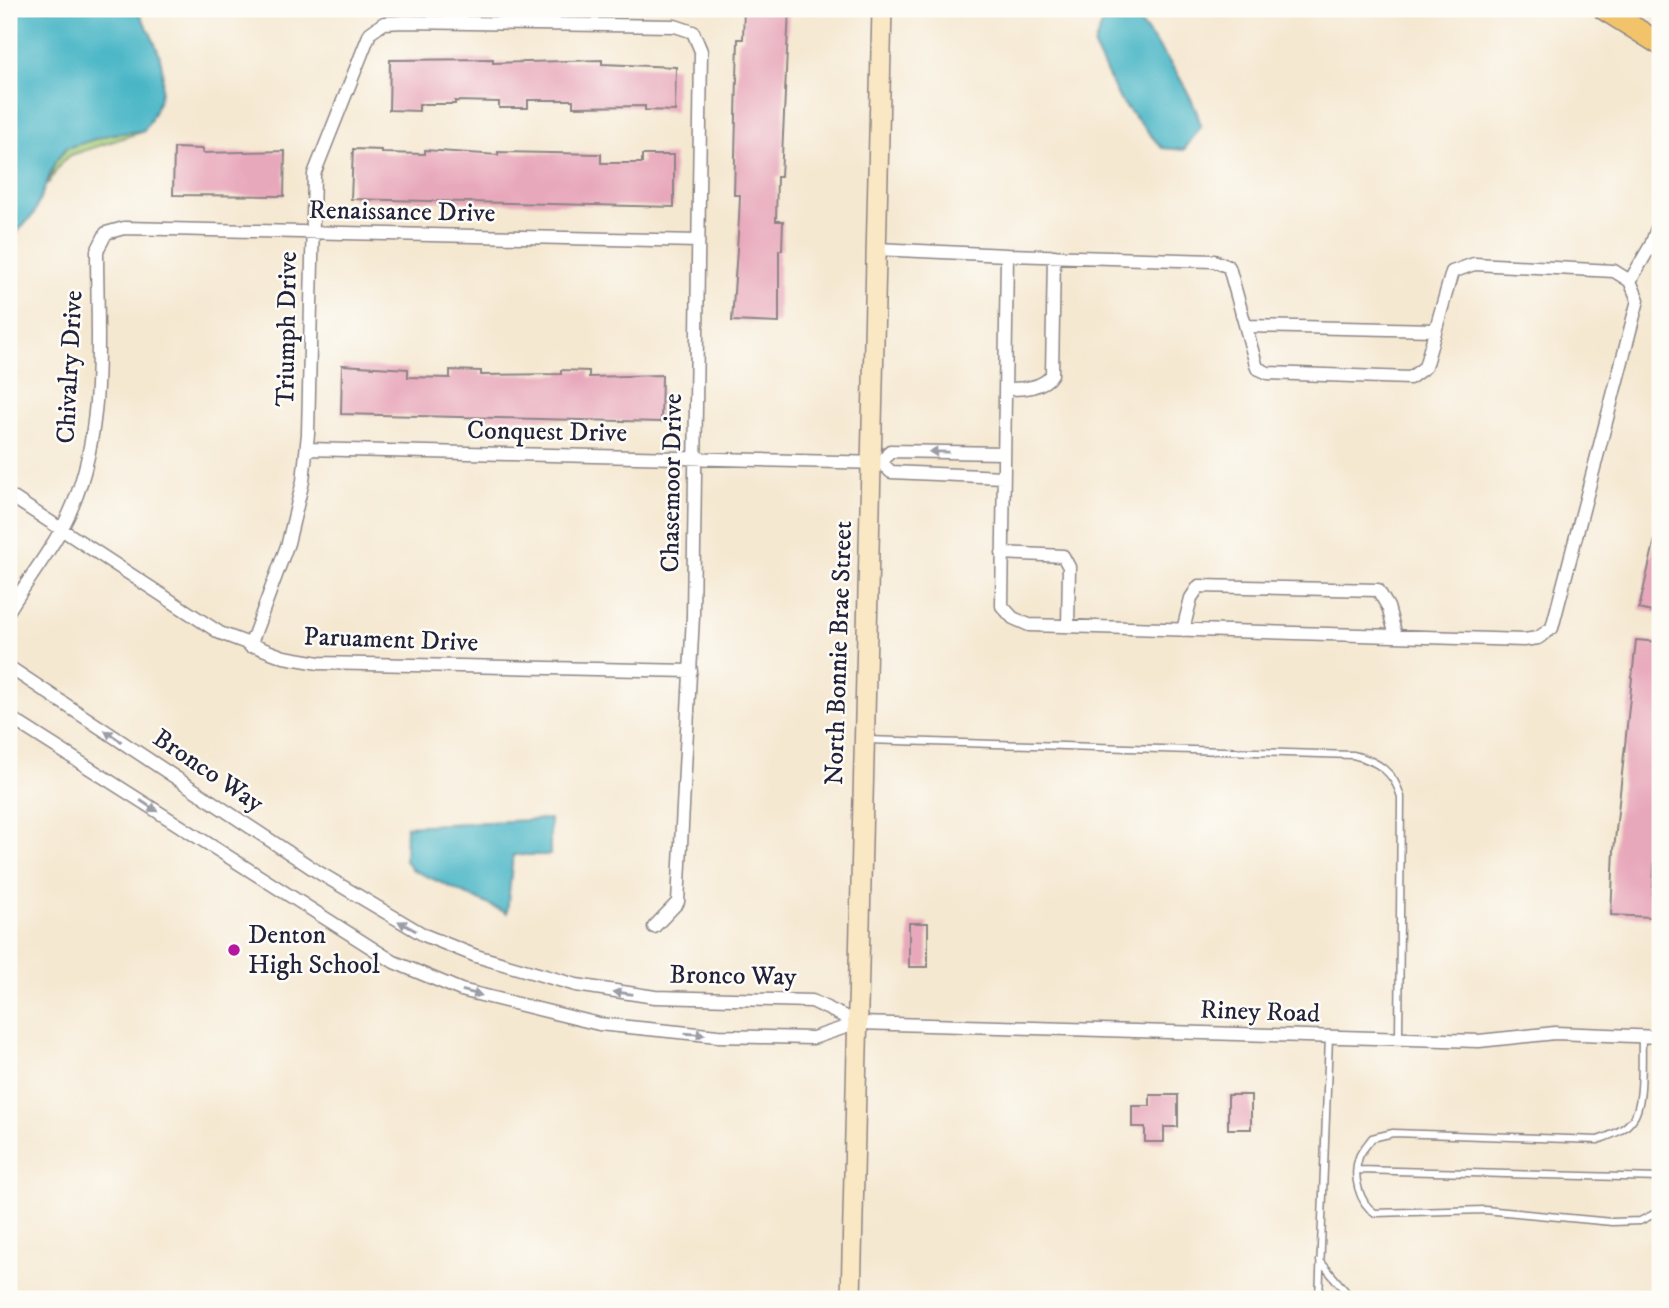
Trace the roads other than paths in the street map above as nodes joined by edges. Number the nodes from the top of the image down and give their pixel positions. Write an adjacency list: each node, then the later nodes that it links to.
1 (547, 9): 4 (street)
2 (882, 9): 10 (main road, North Bonnie Brae Street)
3 (1604, 9): 5 (main road)
4 (547, 24): 7 (street, Triumph Drive); 9 (street, Chasemoor Drive)
5 (1660, 44)
6 (1660, 220): 13 (street)
7 (311, 232): 8 (street, Renaissance Drive); 9 (street, Renaissance Drive); 17 (street, Triumph Drive)
8 (106, 233): 23 (street, Chivalry Drive)
9 (698, 241): 19 (street, Chasemoor Drive)
10 (876, 249): 11 (street); 20 (main road, North Bonnie Brae Street)
11 (1007, 255): 12 (street); 16 (street)
12 (1054, 256): 14 (street); 16 (street)
13 (1630, 281): 15 (street); 28 (street)
14 (1246, 326): 15 (street); 15 (street)
15 (1436, 330)
16 (1005, 389): 18 (street)
17 (307, 449): 19 (street, Conquest Drive); 29 (street, Triumph Drive)
18 (1003, 453): 20 (street, one-way to 20); 21 (street)
19 (695, 458): 20 (street, Conquest Drive); 31 (street, Chasemoor Drive)
20 (876, 463): 21 (street); 33 (main road, North Bonnie Brae Street)
21 (1003, 477): 24 (street)
22 (9, 495): 23 (street, Paruament Drive)
23 (61, 530): 25 (street, Chivalry Drive); 29 (street, Paruament Drive)
24 (1002, 553): 26 (street); 26 (street)
25 (9, 610)
26 (1068, 626): 27 (street)
27 (1183, 630): 28 (street); 28 (street)
28 (1396, 636)
29 (250, 646): 31 (street, Paruament Drive)
30 (9, 667): 35 (street, Bronco Way, one-way to 30)
31 (691, 671): 34 (street, Chasemoor Drive)
32 (9, 717): 35 (street, one-way to 35)
33 (862, 740): 35 (main road, North Bonnie Brae Street); 39 (lane)
34 (654, 927)
35 (858, 1023): 37 (street, Riney Road); 44 (main road, North Bonnie Brae Street)
36 (1642, 1036): 38 (street, Riney Road); 39 (street, Riney Road); 40 (lane)
37 (1329, 1037): 39 (street, Riney Road); 43 (lane)
38 (1660, 1037)
39 (1399, 1038)
40 (1359, 1170): 41 (lane); 42 (lane)
41 (1660, 1178)
42 (1660, 1206)
43 (1320, 1261): 45 (lane); 46 (lane)
44 (851, 1299)
45 (1319, 1299)
46 (1352, 1299)

